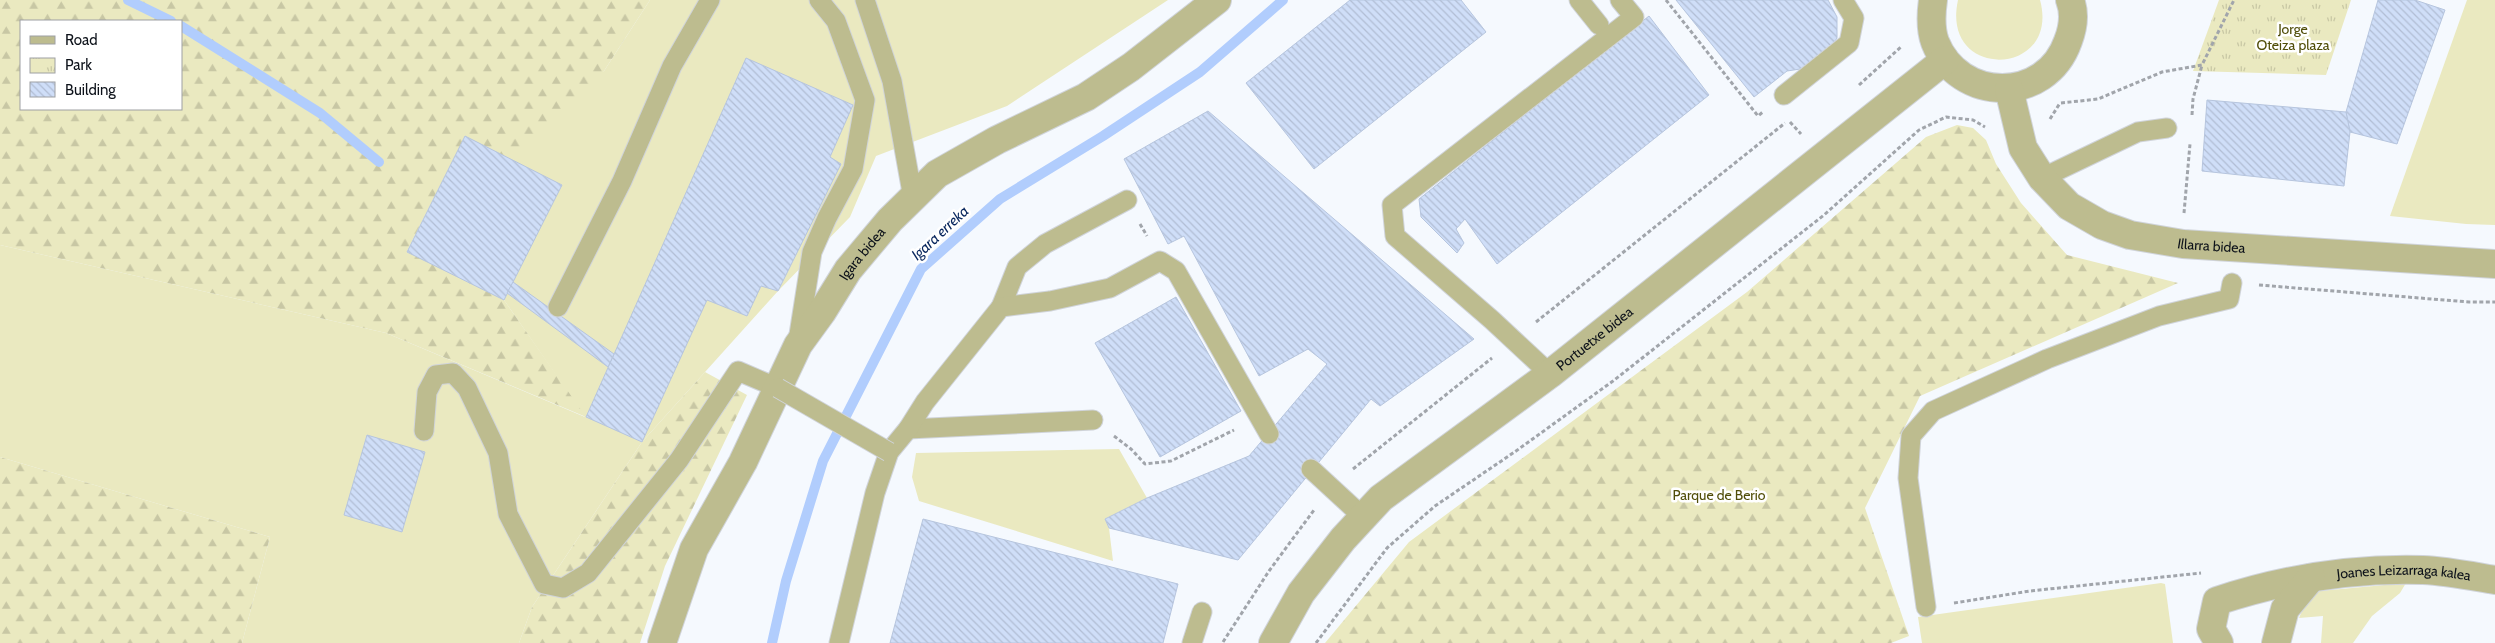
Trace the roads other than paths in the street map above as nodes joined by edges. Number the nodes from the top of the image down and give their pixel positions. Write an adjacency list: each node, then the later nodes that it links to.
1 (710, 0): 20 (lane)
2 (819, 0): 22 (lane)
3 (865, 0): 16 (lane)
4 (1217, 0): 16 (street, Igara bidea)
5 (1579, 0): 10 (lane)
6 (1620, 0): 23 (lane)
7 (1843, 0): 13 (lane)
8 (1933, 0): 11 (street)
9 (2070, 0): 12 (street)
10 (1599, 25)
11 (1945, 60): 12 (street); 23 (street, Portuetxe bidea)
12 (2009, 89): 15 (street, Illarra bidea)
13 (1784, 95)
14 (2166, 128): 15 (lane)
15 (2042, 178): 18 (street, Illarra bidea)
16 (913, 198): 22 (street, Igara bidea)
17 (1127, 200): 21 (lane)
18 (2495, 264)
19 (2232, 283): 34 (lane)
20 (558, 307)
21 (1001, 307): 26 (lane); 28 (lane)
22 (798, 346): 24 (street, Igara bidea)
23 (1550, 374): 31 (street, Portuetxe bidea)
24 (778, 388): 27 (lane); 29 (lane, bridge); 36 (street, Igara bidea)
25 (1093, 420): 26 (lane)
26 (908, 429): 29 (lane)
27 (424, 431)
28 (1269, 434)
29 (889, 452): 37 (lane)
30 (1312, 469): 31 (lane)
31 (1362, 516): 39 (street, Portuetxe bidea)
32 (2311, 578): 33 (street, Joanes Leizarraga kalea); 40 (street, Joanes Leizarraga kalea); 41 (street)
33 (2495, 580)
34 (1926, 607)
35 (1202, 612): 38 (lane)
36 (662, 643)
37 (838, 643)
38 (1192, 643)
39 (1273, 643)
40 (2220, 643)
41 (2276, 643)

